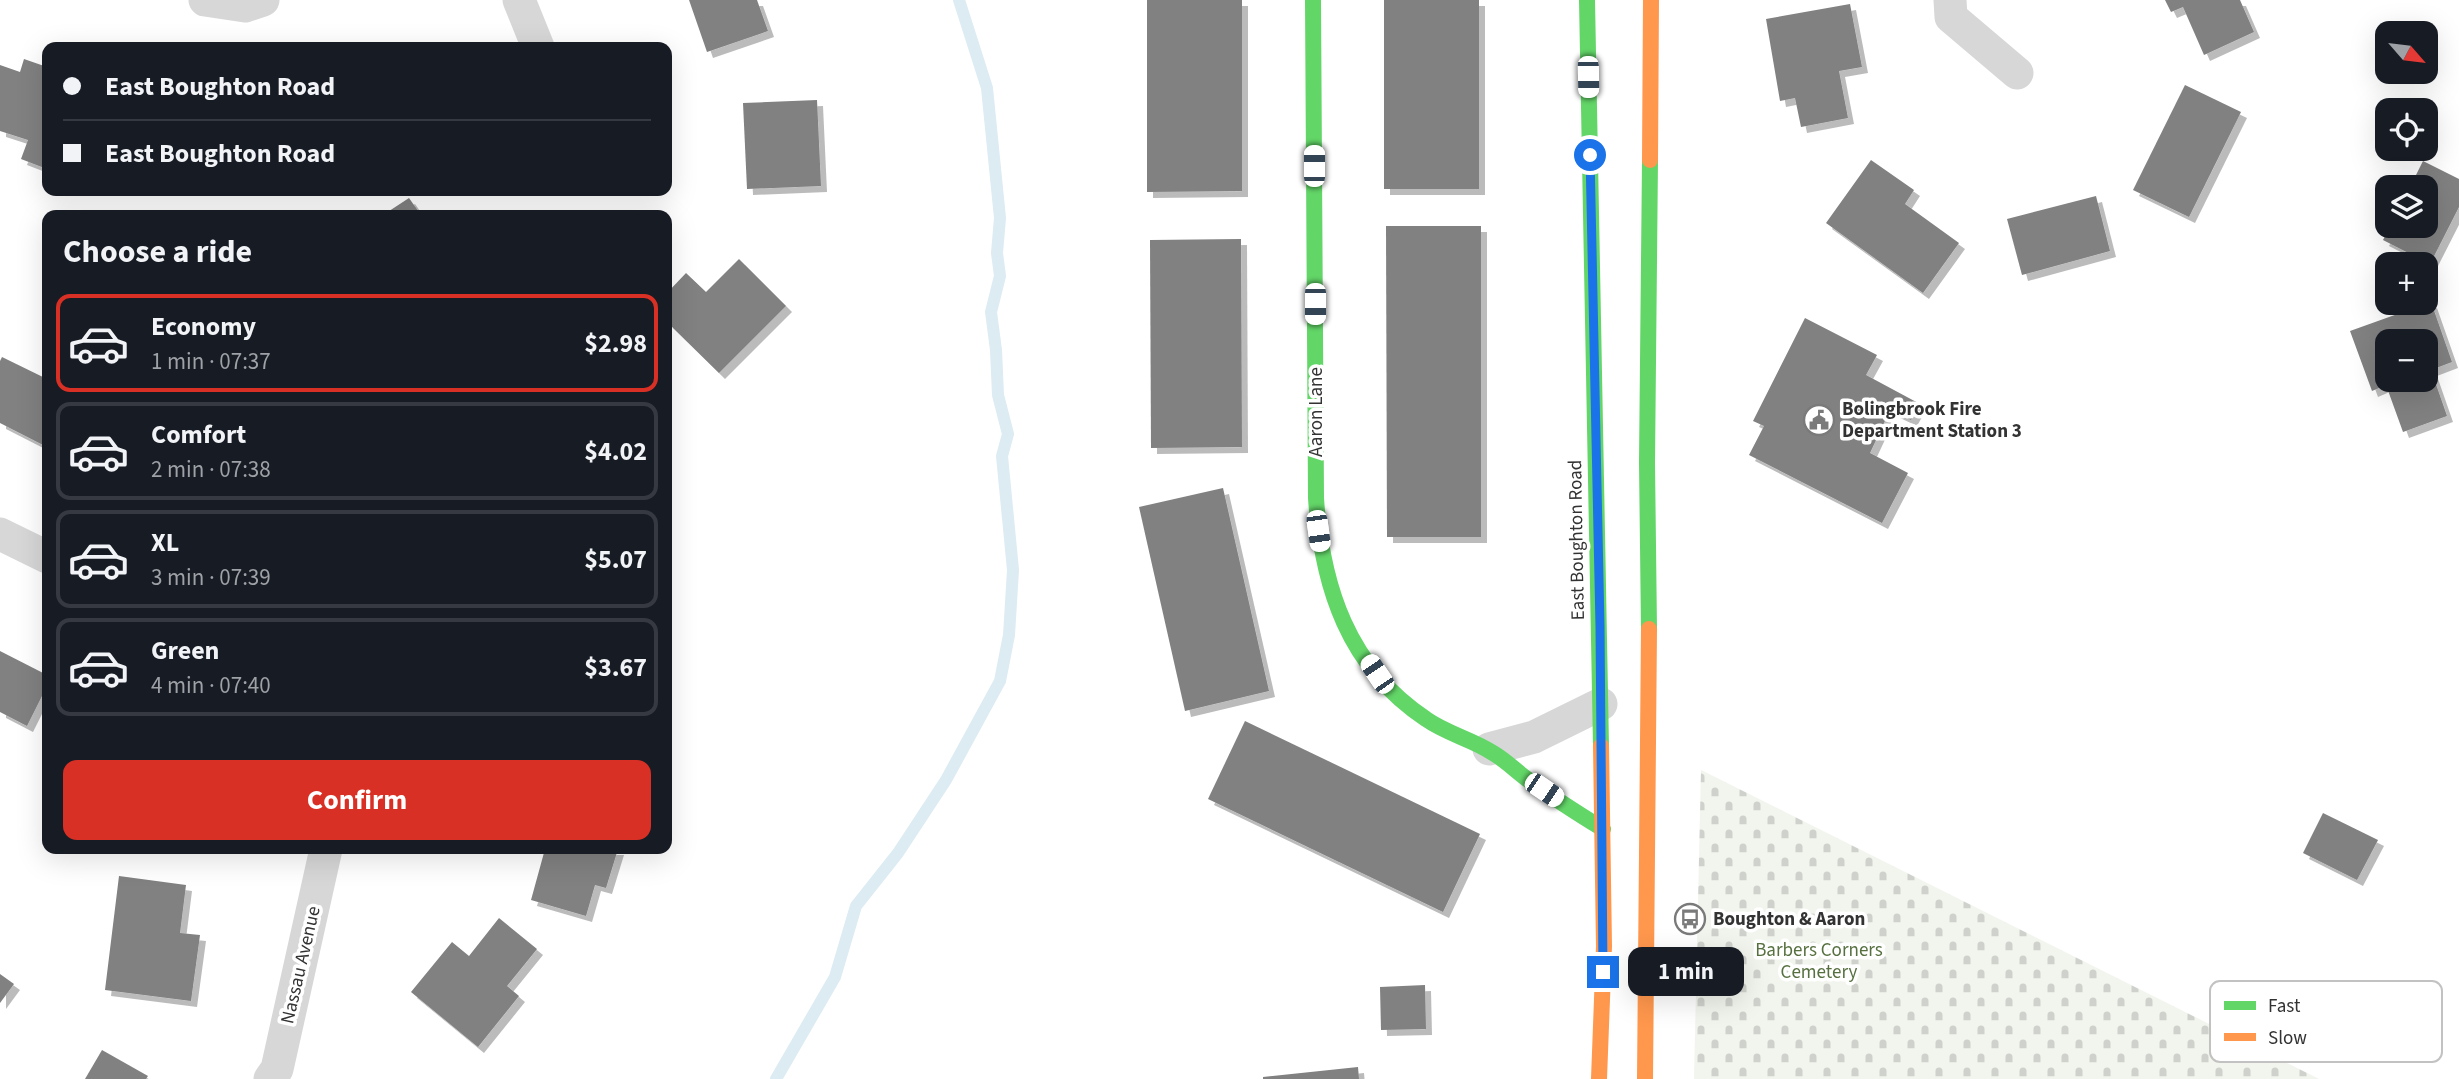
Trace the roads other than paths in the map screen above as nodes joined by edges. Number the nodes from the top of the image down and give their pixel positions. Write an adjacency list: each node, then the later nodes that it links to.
1 (205, 0): 2 (street)
2 (264, 0)
3 (519, 0): 8 (street)
4 (1313, 0): 13 (main road, Aaron Lane)
5 (1587, 0): 12 (main road, East Boughton Road)
6 (1651, 0): 18 (main road)
7 (1950, 0): 9 (street)
8 (536, 42)
9 (2017, 73)
10 (0, 534): 11 (street)
11 (42, 555)
12 (1601, 704): 13 (street); 14 (main road, East Boughton Road)
13 (1489, 750): 14 (main road, Aaron Lane)
14 (1603, 829): 17 (main road, East Boughton Road)
15 (325, 854): 16 (street, Nassau Avenue)
16 (270, 1079)
17 (1599, 1079)
18 (1645, 1079)

